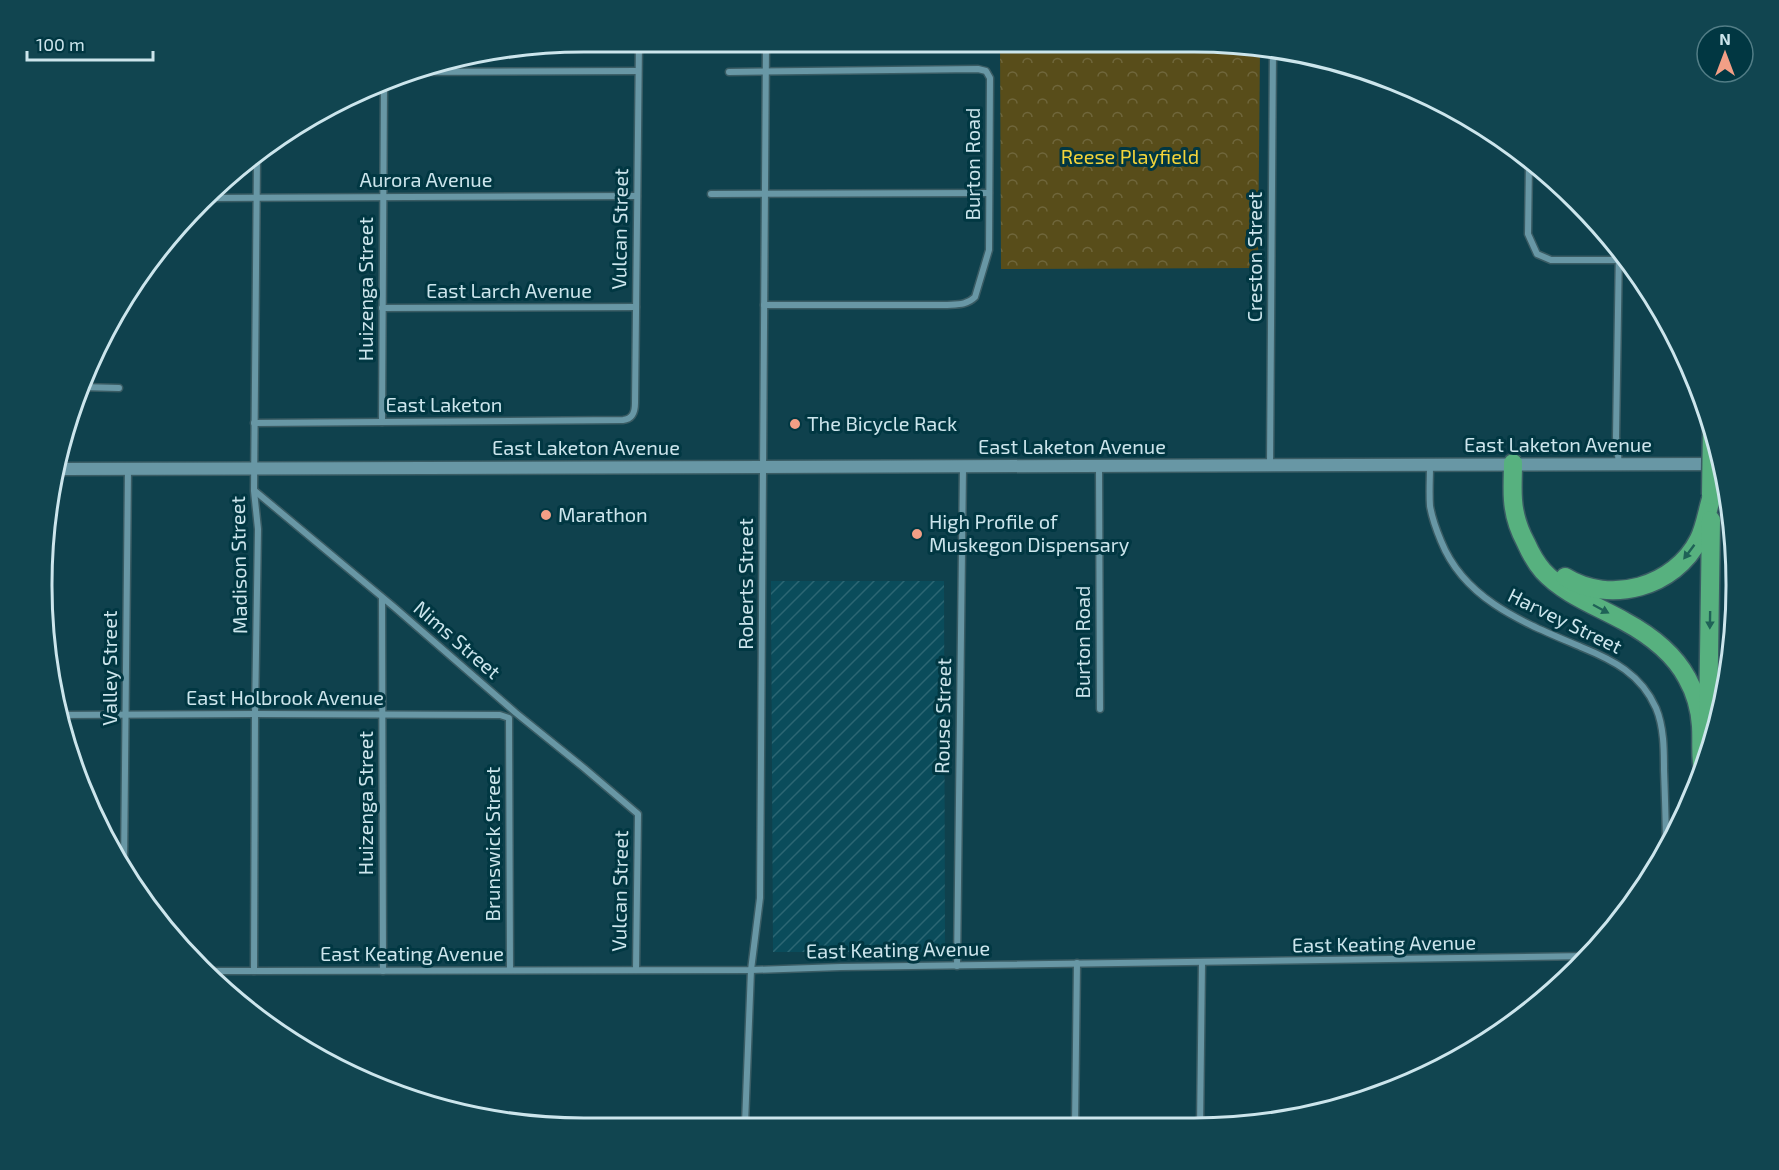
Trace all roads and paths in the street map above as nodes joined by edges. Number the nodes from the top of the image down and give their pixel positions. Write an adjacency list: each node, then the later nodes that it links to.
1 (639, 52): 4 (street, Vulcan Street)
2 (766, 52): 5 (street, Roberts Street)
3 (1273, 59): 32 (street, Creston Street)
4 (638, 71): 6 (street); 14 (street, Vulcan Street)
5 (766, 71): 7 (street); 11 (street, Burton Road); 13 (street, Roberts Street)
6 (444, 72)
7 (729, 72)
8 (384, 92): 15 (street, Huizenga Street)
9 (257, 166): 17 (street, Madison Street)
10 (1529, 172): 18 (street)
11 (989, 193): 13 (street); 20 (street, Burton Road)
12 (711, 194): 13 (street)
13 (765, 194): 20 (street, Roberts Street)
14 (637, 195): 15 (street, Aurora Avenue); 21 (street, Vulcan Street)
15 (383, 197): 17 (street, Aurora Avenue); 22 (street, Huizenga Street)
16 (219, 198): 17 (street, Aurora Avenue)
17 (256, 198): 27 (street, Madison Street)
18 (1615, 260)
19 (1619, 265): 30 (street)
20 (764, 305): 34 (street, Roberts Street)
21 (636, 306): 22 (street, East Larch Avenue); 25 (street, Vulcan Street)
22 (382, 308): 26 (street, Huizenga Street)
23 (91, 387): 24 (street)
24 (119, 388)
25 (632, 416): 26 (street, East Laketon)
26 (382, 422): 27 (street, East Laketon)
27 (255, 423): 37 (street, Madison Street)
28 (1712, 462): 41 (highway, bridge)
29 (1513, 463): 30 (main road, East Laketon Avenue); 33 (main road, East Laketon Avenue); 41 (highway, one-way to 29); 50 (highway, one-way to 50)
30 (1619, 464): 31 (main road, East Laketon Avenue)
31 (1712, 464)
32 (1270, 465): 33 (main road, East Laketon Avenue); 36 (main road, East Laketon Avenue)
33 (1430, 465): 52 (street, Harvey Street)
34 (763, 467): 35 (main road, East Laketon Avenue); 37 (main road, East Laketon Avenue); 61 (street, Roberts Street)
35 (963, 467): 36 (main road, East Laketon Avenue); 57 (street, Rouse Street)
36 (1100, 467): 43 (street, Burton Road)
37 (255, 468): 39 (main road, East Laketon Avenue); 40 (street, Madison Street)
38 (66, 469): 39 (main road, East Laketon Avenue)
39 (128, 469): 46 (street, Valley Street)
40 (255, 491): 42 (street, Nims Street); 44 (street, Madison Street)
41 (1711, 497): 49 (highway, one-way to 49)
42 (382, 598): 47 (street, Huizenga Street); 51 (street, Nims Street)
43 (1100, 709)
44 (255, 714): 46 (street, East Holbrook Avenue); 47 (street, East Holbrook Avenue); 62 (street, Madison Street)
45 (69, 715): 46 (street, East Holbrook Avenue)
46 (127, 715): 53 (street, Valley Street)
47 (383, 715): 48 (street, East Holbrook Avenue); 63 (street, Huizenga Street)
48 (509, 718): 60 (street, Brunswick Street)
49 (1708, 724)
50 (1701, 746)
51 (638, 814): 58 (street, Vulcan Street)
52 (1665, 833)
53 (124, 852)
54 (1576, 956): 56 (street, East Keating Avenue)
55 (1077, 963): 56 (street, East Keating Avenue); 57 (street, East Keating Avenue); 65 (street)
56 (1202, 963): 66 (street)
57 (957, 966): 61 (street, East Keating Avenue)
58 (636, 969): 60 (street, East Keating Avenue); 61 (street, East Keating Avenue)
59 (217, 970): 62 (street, East Keating Avenue)
60 (510, 970): 63 (street, East Keating Avenue)
61 (752, 970): 64 (street, Roberts Street)
62 (254, 971): 63 (street, East Keating Avenue)
63 (383, 971)
64 (745, 1118)
65 (1075, 1118)
66 (1200, 1118)

